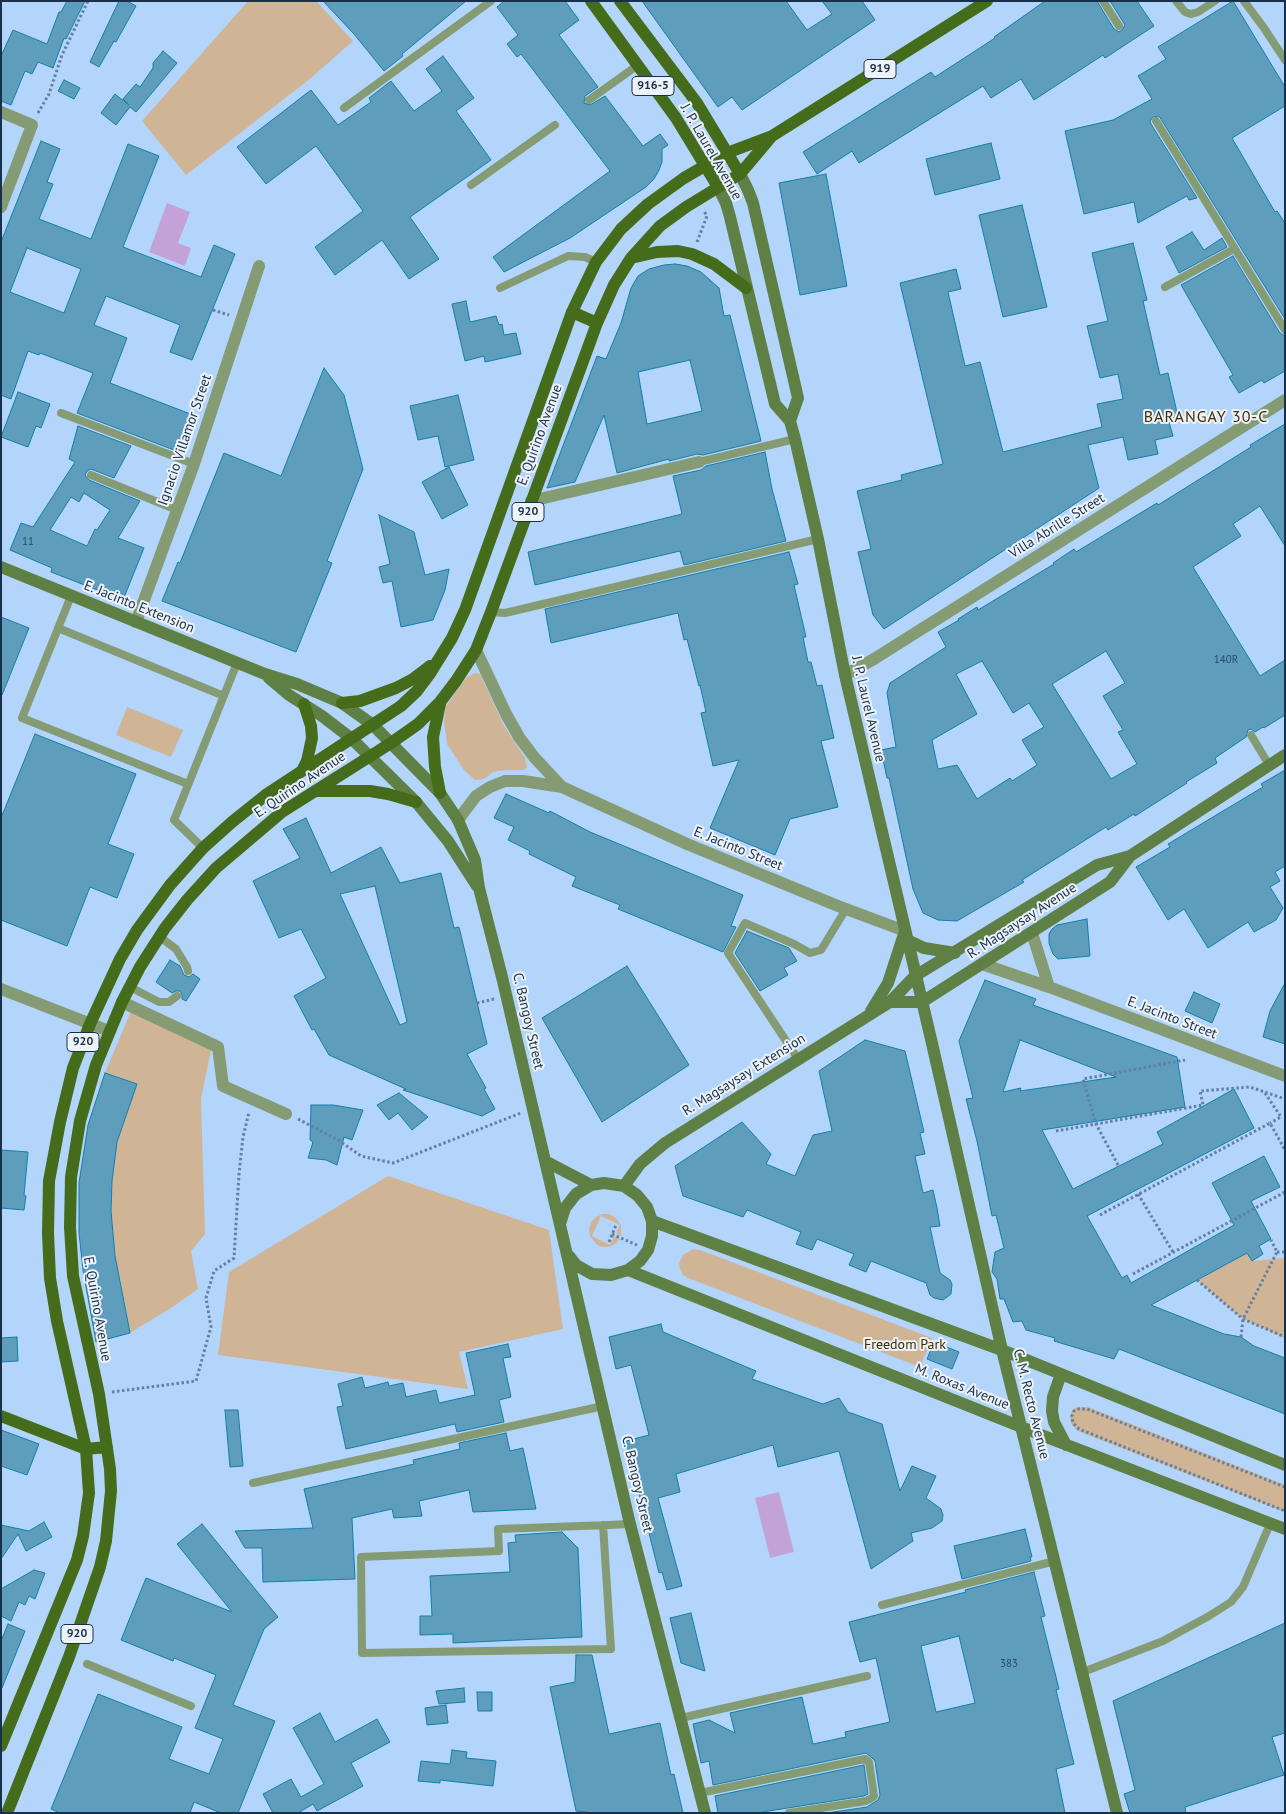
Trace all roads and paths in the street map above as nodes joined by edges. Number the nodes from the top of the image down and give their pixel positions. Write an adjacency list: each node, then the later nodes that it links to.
1 (88, 1): 17 (path)
2 (491, 1): 14 (lane)
3 (591, 1): 12 (main road, J. P. Laurel Avenue / 916-5)
4 (620, 1): 20 (main road, J. P. Laurel Avenue / 916-5)
5 (987, 1): 19 (main road, 919)
6 (1103, 1): 10 (lane)
7 (1176, 1): 8 (lane)
8 (1214, 1)
9 (1244, 1): 11 (lane)
10 (1119, 26)
11 (1285, 60)
12 (638, 65): 13 (lane); 21 (main road, J. P. Laurel Avenue / 916-5)
13 (589, 100)
14 (344, 108)
15 (1, 112): 17 (street)
16 (1156, 121): 26 (lane)
17 (32, 125): 25 (street)
18 (555, 125): 23 (lane)
19 (772, 136): 20 (main road, 919); 22 (main road, 919)
20 (727, 153): 21 (main road, 919); 22 (main road, J. P. Laurel Avenue / 916-5)
21 (705, 166): 24 (main road, J. P. Laurel Avenue / 916-5); 28 (main road, E. Quirino Avenue / 920)
22 (740, 174): 24 (main road, 919); 38 (main road, J. P. Laurel Avenue / 916-5)
23 (471, 186)
24 (718, 187): 27 (main road, E. Quirino Avenue / 920); 32 (main road, J. P. Laurel Avenue / 916-5)
25 (1, 207)
26 (1234, 249): 30 (lane); 35 (lane)
27 (631, 258): 32 (main road); 34 (main road, E. Quirino Avenue / 920)
28 (596, 262): 31 (lane); 33 (main road, E. Quirino Avenue / 920)
29 (259, 266): 41 (street, Ignacio Villamor Street)
30 (1165, 287)
31 (500, 288)
32 (746, 288): 38 (main road, J. P. Laurel Avenue / 916-5)
33 (572, 312): 34 (main road); 52 (main road, E. Quirino Avenue / 920)
34 (597, 323): 43 (main road, E. Quirino Avenue / 920)
35 (1285, 330)
36 (1285, 400): 55 (street, Villa Abrille Street)
37 (61, 413): 41 (lane)
38 (790, 421): 39 (main road, J. P. Laurel Avenue / 916-5)
39 (795, 439): 40 (lane); 45 (main road, J. P. Laurel Avenue / 916-5)
40 (699, 462): 43 (street)
41 (194, 464): 44 (street, Ignacio Villamor Street)
42 (91, 475): 44 (lane)
43 (531, 501): 48 (main road, E. Quirino Avenue / 920)
44 (177, 510): 49 (street, Ignacio Villamor Street)
45 (818, 539): 48 (lane); 55 (main road, J. P. Laurel Avenue / 916-5)
46 (1, 567): 47 (main road, E. Jacinto Extension)
47 (71, 596): 49 (main road, E. Jacinto Extension); 50 (lane)
48 (491, 612): 51 (main road, E. Quirino Avenue / 920)
49 (136, 622): 53 (main road, E. Jacinto Extension)
50 (58, 628): 56 (lane); 68 (lane)
51 (476, 650): 57 (main road, E. Quirino Avenue / 920); 69 (street, E. Jacinto Street)
52 (442, 654): 58 (main road); 60 (main road, E. Quirino Avenue / 920)
53 (237, 663): 54 (main road, E. Jacinto Extension); 56 (lane)
54 (265, 674): 58 (main road, E. Jacinto Extension); 59 (main road, E. Jacinto Extension)
55 (845, 675): 79 (main road, J. P. Laurel Avenue / 916-5)
56 (224, 696): 68 (lane)
57 (440, 702): 63 (main road, E. Quirino Avenue / 920); 71 (main road)
58 (342, 703): 60 (main road, E. Jacinto Extension)
59 (304, 704): 62 (main road, E. Jacinto Extension); 67 (main road)
60 (373, 725): 62 (main road, E. Quirino Avenue / 920); 63 (main road, E. Jacinto Extension)
61 (1250, 735): 66 (lane)
62 (352, 738): 64 (main road, E. Jacinto Extension); 67 (main road, E. Quirino Avenue / 920)
63 (391, 743): 64 (main road, E. Quirino Avenue / 920); 71 (main road, C. Bangoy Street)
64 (370, 756): 70 (main road, E. Quirino Avenue / 920); 72 (main road, C. Bangoy Street)
65 (1285, 756): 66 (main road, R. Magsaysay Avenue)
66 (1269, 765): 75 (main road, R. Magsaysay Avenue)
67 (302, 771): 74 (main road, E. Quirino Avenue / 920)
68 (188, 784): 74 (lane)
69 (562, 787): 73 (street, E. Jacinto Street); 77 (street, E. Jacinto Street)
70 (315, 791): 72 (main road); 80 (main road, E. Quirino Avenue / 920)
71 (440, 793): 73 (main road, C. Bangoy Street)
72 (416, 802): 76 (main road, C. Bangoy Street)
73 (458, 820): 76 (main road, C. Bangoy Street)
74 (204, 848): 93 (main road, E. Quirino Avenue / 920)
75 (1130, 856): 78 (main road, R. Magsaysay Avenue); 81 (main road, R. Magsaysay Avenue)
76 (479, 888): 101 (main road, C. Bangoy Street)
77 (846, 909): 79 (street, E. Jacinto Street); 95 (lane)
78 (1032, 933): 82 (main road, R. Magsaysay Avenue); 86 (street)
79 (906, 936): 81 (main road); 84 (main road, J. P. Laurel Avenue / 916-5); 92 (main road)
80 (160, 937): 83 (lane); 85 (main road, E. Quirino Avenue / 920)
81 (955, 953): 84 (main road, R. Magsaysay Avenue)
82 (982, 964): 86 (street, E. Jacinto Street); 91 (main road, R. Magsaysay Avenue)
83 (188, 971)
84 (916, 976): 90 (main road, R. Magsaysay Extension); 91 (main road, J. P. Laurel Avenue / 916-5)
85 (130, 987): 88 (lane); 89 (main road, E. Quirino Avenue / 920)
86 (1049, 987): 97 (street, E. Jacinto Street)
87 (1, 989): 93 (street)
88 (177, 996)
89 (122, 1002): 94 (main road, E. Quirino Avenue / 920); 100 (street)
90 (890, 1002): 91 (main road); 92 (main road, R. Magsaysay Extension)
91 (922, 1002): 131 (main road, C. M. Recto Avenue / 916-5)
92 (867, 1016): 95 (main road, R. Magsaysay Extension)
93 (90, 1024): 94 (street); 139 (main road, E. Quirino Avenue / 920)
94 (109, 1031): 133 (main road, E. Quirino Avenue / 920)
95 (798, 1059): 110 (main road, R. Magsaysay Extension)
96 (1186, 1060): 104 (path)
97 (1285, 1076)
98 (1264, 1092): 99 (path); 103 (path); 104 (path)
99 (1285, 1098)
100 (252, 1099): 102 (street); 133 (path)
101 (533, 1108): 102 (path); 107 (main road, C. Bangoy Street)
102 (286, 1114)
103 (1270, 1123): 106 (path); 112 (path)
104 (1096, 1124): 105 (path); 108 (path)
105 (1056, 1131)
106 (1285, 1150)
107 (545, 1161): 109 (main road); 115 (main road, C. Bangoy Street)
108 (1118, 1165)
109 (591, 1186): 110 (main road); 115 (main road)
110 (624, 1186): 114 (main road)
111 (1285, 1192): 121 (path)
112 (1138, 1194): 113 (path); 121 (path)
113 (1100, 1214)
114 (652, 1221): 125 (main road); 131 (main road)
115 (560, 1225): 124 (main road, C. Bangoy Street)
116 (616, 1225): 117 (path)
117 (612, 1234): 118 (path); 120 (path)
118 (624, 1239)
119 (1271, 1240): 122 (path)
120 (609, 1242)
121 (1173, 1252): 126 (path)
122 (1277, 1252): 123 (path); 128 (path)
123 (1285, 1252)
124 (567, 1254): 125 (main road); 134 (main road, C. Bangoy Street)
125 (628, 1270): 136 (main road, M. Roxas Avenue)
126 (1133, 1274)
127 (1197, 1280): 128 (path)
128 (1243, 1319): 129 (path); 130 (path)
129 (1241, 1336)
130 (1285, 1338)
131 (1002, 1350): 132 (main road); 136 (main road, C. M. Recto Avenue / 916-5)
132 (1062, 1374): 137 (main road); 140 (main road)
133 (98, 1394): 138 (main road, E. Quirino Avenue / 920)
134 (602, 1406): 141 (lane); 144 (main road, C. Bangoy Street)
135 (1, 1416): 139 (main road)
136 (1021, 1427): 137 (main road, M. Roxas Avenue); 148 (main road, C. M. Recto Avenue / 916-5)
137 (1066, 1444): 145 (main road, M. Roxas Avenue)
138 (107, 1447): 139 (main road); 157 (main road, E. Quirino Avenue / 920)
139 (86, 1449): 155 (main road, E. Quirino Avenue / 920)
140 (1285, 1465)
141 (252, 1483)
142 (1285, 1487): 143 (path)
143 (1285, 1511)
144 (630, 1524): 146 (lane); 154 (main road, C. Bangoy Street)
145 (1270, 1524): 147 (main road, M. Roxas Avenue); 151 (lane)
146 (603, 1525): 146 (lane)
147 (1285, 1530)
148 (1055, 1560): 149 (lane); 151 (main road, C. M. Recto Avenue / 916-5)
149 (882, 1605)
150 (87, 1664): 153 (lane)
151 (1083, 1672): 160 (main road, C. M. Recto Avenue / 916-5)
152 (867, 1676): 154 (lane)
153 (190, 1706)
154 (681, 1718): 156 (main road, C. Bangoy Street)
155 (1, 1746)
156 (700, 1793): 158 (main road, C. Bangoy Street); 159 (lane)
157 (7, 1813)
158 (705, 1813)
159 (789, 1813)
160 (1117, 1813)

